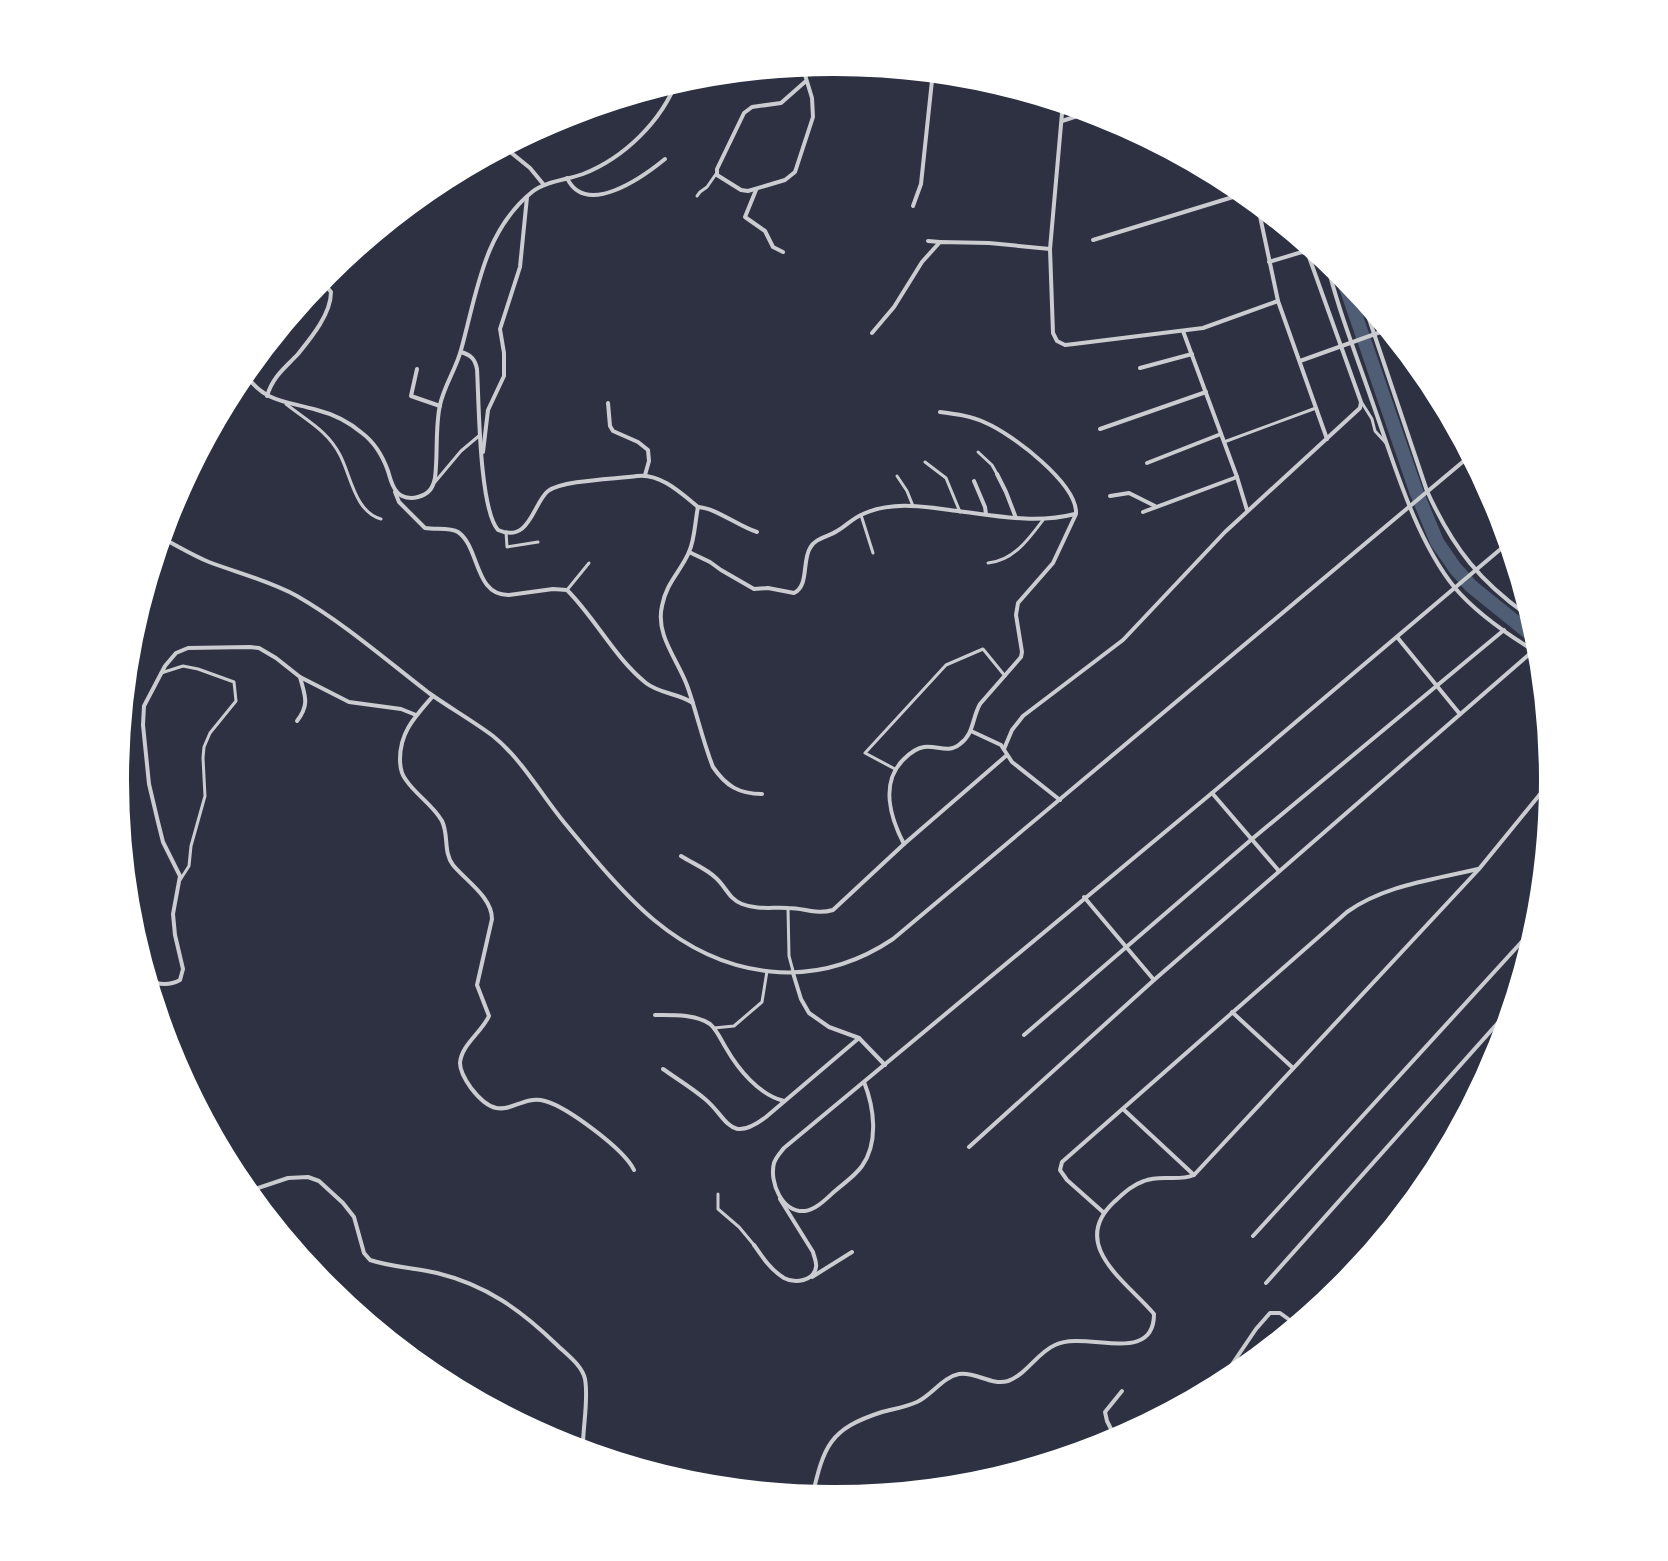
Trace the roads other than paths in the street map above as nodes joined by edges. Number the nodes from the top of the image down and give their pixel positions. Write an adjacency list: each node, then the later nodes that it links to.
1 (804, 73): 3 (street)
2 (932, 79): 17 (street)
3 (806, 81): 10 (street); 13 (street)
4 (673, 91): 11 (street)
5 (1063, 110): 7 (street)
6 (1078, 116): 7 (street)
7 (1062, 121): 22 (street)
8 (509, 151): 12 (street)
9 (665, 159): 11 (street)
10 (716, 174): 13 (street); 15 (street)
11 (567, 178): 12 (street)
12 (544, 185): 14 (street)
13 (756, 189): 23 (street)
14 (527, 196): 37 (street); 58 (street)
15 (698, 196)
16 (1235, 196): 19 (street)
17 (913, 206)
18 (1259, 214): 26 (street)
19 (1093, 240)
20 (928, 241): 21 (street)
21 (940, 242): 22 (street); 33 (street)
22 (1050, 249): 31 (street)
23 (783, 252)
24 (1307, 254): 26 (street)
25 (1308, 255): 36 (street)
26 (1269, 262): 29 (street)
27 (1330, 276): 35 (street)
28 (327, 287): 44 (street)
29 (1278, 301): 31 (street); 39 (street)
30 (1366, 311): 34 (street)
31 (1183, 331): 38 (street)
32 (1382, 332): 34 (street)
33 (872, 333)
34 (1372, 335): 35 (street); 69 (street)
35 (1353, 341): 36 (street); 56 (street)
36 (1342, 346): 39 (street); 45 (street)
37 (461, 352): 48 (street); 53 (street)
38 (1192, 354): 40 (street); 43 (street)
39 (1300, 361): 49 (street)
40 (1140, 368)
41 (417, 369): 48 (street)
42 (250, 380): 44 (street)
43 (1206, 392): 51 (street); 52 (street)
44 (267, 396): 46 (street)
45 (1361, 402): 54 (street); 56 (street)
46 (286, 404): 68 (street); 82 (street)
47 (609, 404): 63 (street)
48 (440, 406): 67 (street)
49 (1317, 408): 54 (street); 55 (street)
50 (940, 412): 79 (street)
51 (1100, 429)
52 (1221, 434): 55 (street); 61 (street)
53 (480, 435): 58 (street); 67 (street)
54 (1326, 439): 75 (street)
55 (1224, 442): 65 (street)
56 (1387, 445): 71 (street)
57 (978, 452): 62 (street)
58 (482, 458): 84 (street)
59 (1465, 460): 69 (street)
60 (925, 462): 76 (street)
61 (1147, 463)
62 (997, 474): 81 (street)
63 (645, 475): 73 (street); 84 (street)
64 (897, 476): 72 (street)
65 (1237, 477): 74 (street); 75 (street)
66 (974, 481): 78 (street)
67 (434, 483): 68 (street)
68 (396, 491): 95 (street)
69 (1426, 492): 71 (street); 93 (street)
70 (1110, 496): 74 (street)
71 (1412, 504): 94 (street); 117 (street)
72 (913, 506): 76 (street); 80 (street)
73 (698, 507): 85 (street); 89 (street)
74 (1155, 507): 77 (street)
75 (1247, 510): 111 (street)
76 (960, 512): 78 (street)
77 (1143, 512)
78 (986, 514): 81 (street)
79 (1076, 514): 83 (street); 102 (street)
80 (861, 515): 89 (street); 90 (street)
81 (1016, 518): 83 (street)
82 (381, 519)
83 (1043, 520): 92 (street)
84 (506, 532): 87 (street)
85 (757, 532)
86 (167, 541): 105 (street)
87 (538, 542)
88 (1503, 547): 93 (street)
89 (689, 552): 106 (street)
90 (873, 553)
91 (589, 563): 95 (street)
92 (988, 563)
93 (1473, 572): 94 (street); 96 (street)
94 (1457, 585): 97 (street); 98 (street)
95 (567, 590): 106 (street)
96 (1521, 610)
97 (1504, 630): 99 (street); 104 (street)
98 (1396, 637): 104 (street); 115 (street)
99 (1530, 649)
100 (1531, 653): 107 (street)
101 (161, 673): 103 (street); 123 (street); 123 (street)
102 (1005, 676): 110 (street); 113 (street)
103 (300, 677): 108 (street); 109 (street)
104 (1436, 685): 107 (street); 118 (street)
105 (433, 696): 108 (street); 128 (street)
106 (693, 703): 116 (street)
107 (1459, 714): 122 (street)
108 (416, 715): 145 (street)
109 (297, 721)
110 (971, 731): 111 (street); 113 (street)
111 (1004, 749): 112 (street)
112 (1007, 755): 117 (street); 119 (street)
113 (895, 769): 119 (street)
114 (1542, 792): 121 (street)
115 (1212, 793): 118 (street); 124 (street)
116 (762, 794)
117 (1060, 800): 129 (street)
118 (1252, 839): 122 (street); 127 (street)
119 (904, 844): 125 (street)
120 (681, 856): 125 (street)
121 (1479, 869): 132 (street); 139 (street)
122 (1279, 871): 130 (street)
123 (180, 880): 131 (street)
124 (1084, 897): 127 (street); 138 (street)
125 (788, 908): 129 (street)
126 (1524, 939): 151 (street)
127 (1125, 947): 130 (street); 136 (street)
128 (767, 972): 129 (street); 135 (street)
129 (793, 973): 137 (street)
130 (1154, 980): 144 (street)
131 (155, 982)
132 (1232, 1012): 139 (street); 143 (street)
133 (655, 1015): 135 (street)
134 (1501, 1020): 155 (street)
135 (714, 1028): 142 (street)
136 (1024, 1035)
137 (859, 1038): 138 (street); 142 (street)
138 (885, 1065): 141 (street)
139 (1293, 1068): 146 (street)
140 (663, 1069): 142 (street)
141 (864, 1082): 148 (street); 148 (street)
142 (785, 1101)
143 (1123, 1109): 146 (street); 150 (street)
144 (969, 1147)
145 (634, 1170)
146 (1194, 1175): 150 (street)
147 (256, 1189): 160 (street)
148 (777, 1193): 154 (street)
149 (718, 1194): 152 (street)
150 (1103, 1212): 161 (street)
151 (1253, 1236)
152 (754, 1245): 154 (street)
153 (852, 1251): 154 (street)
154 (808, 1278)
155 (1266, 1283)
156 (1291, 1321): 157 (street)
157 (1228, 1370)
158 (1122, 1391): 159 (street)
159 (1113, 1432)
160 (583, 1442)
161 (815, 1488)

